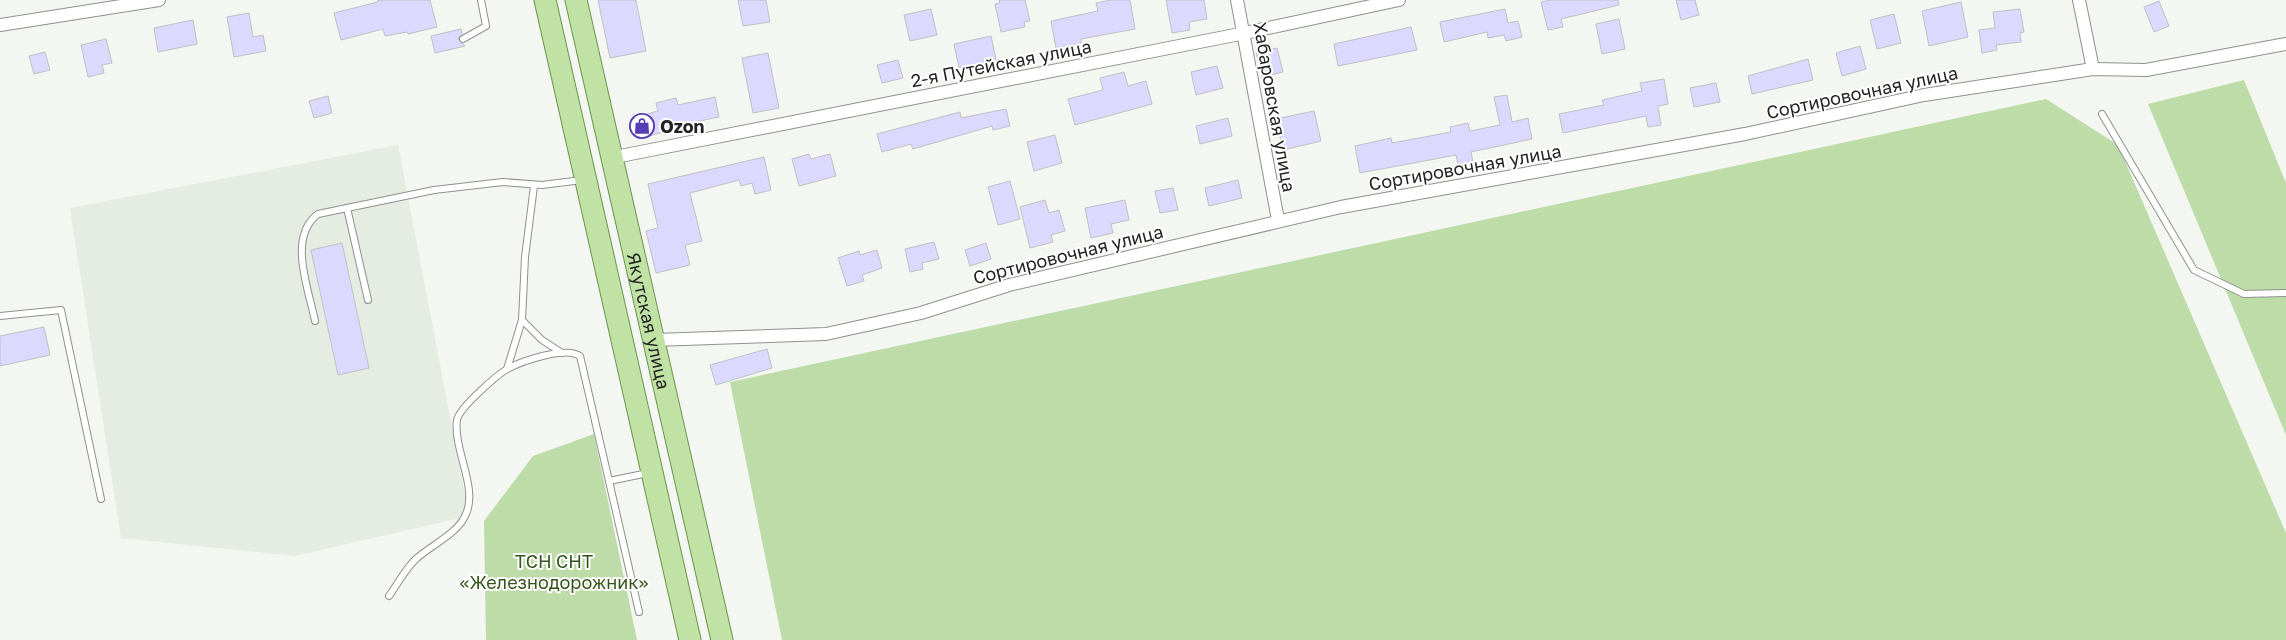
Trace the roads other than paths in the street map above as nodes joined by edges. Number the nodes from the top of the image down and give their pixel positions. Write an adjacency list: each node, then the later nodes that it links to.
1 (159, 0): 8 (street)
2 (481, 0): 10 (lane)
3 (545, 0): 15 (main road, Якутская улица)
4 (576, 0): 14 (main road, Якутская улица)
5 (1237, 0): 9 (street, Хабаровская улица)
6 (1399, 0): 9 (street, 2-я Путейская улица)
7 (2079, 0): 12 (street)
8 (0, 25)
9 (1245, 33): 14 (street, 2-я Путейская улица); 18 (street, Хабаровская улица)
10 (463, 38)
11 (2286, 44): 12 (street, Сортировочная улица)
12 (2093, 68): 18 (street, Сортировочная улица)
13 (2102, 114): 19 (lane)
14 (610, 158): 24 (main road, Якутская улица)
15 (586, 179): 16 (lane); 27 (main road, Якутская улица)
16 (534, 186): 17 (lane); 22 (lane)
17 (347, 208): 20 (lane); 23 (lane)
18 (1278, 220): 24 (street, Сортировочная улица)
19 (2286, 293)
20 (368, 300)
21 (0, 316): 29 (lane)
22 (522, 320): 25 (lane); 26 (lane)
23 (316, 321)
24 (654, 340): 33 (main road, Якутская улица)
25 (563, 354): 26 (lane); 28 (lane)
26 (507, 369): 30 (lane)
27 (652, 472): 28 (lane); 32 (main road, Якутская улица)
28 (609, 481): 31 (lane)
29 (100, 499)
30 (389, 596)
31 (639, 612)
32 (690, 640)
33 (722, 640)

